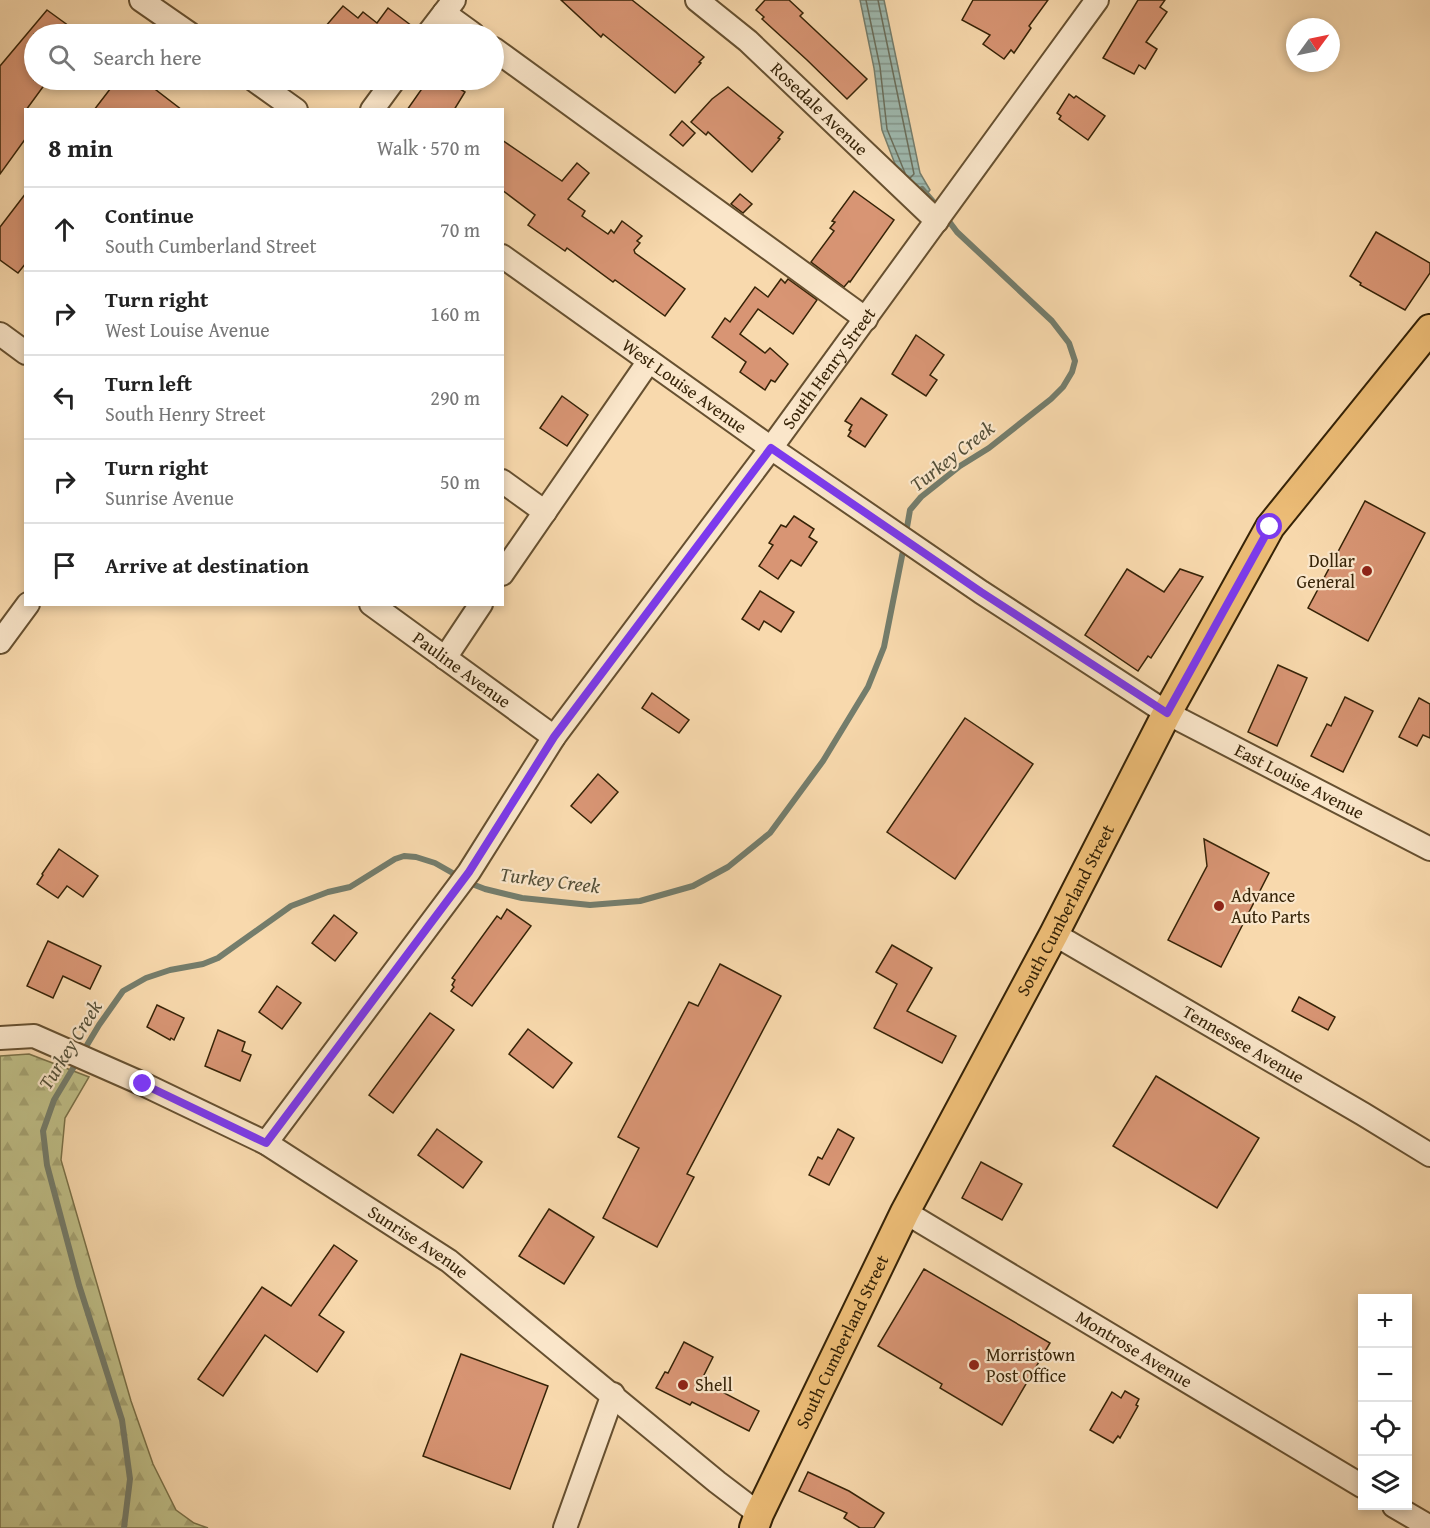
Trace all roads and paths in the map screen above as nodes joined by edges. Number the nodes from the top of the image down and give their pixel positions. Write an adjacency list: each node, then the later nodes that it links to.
1 (141, 0): 5 (street)
2 (697, 0): 13 (street, Rosedale Avenue)
3 (1097, 0): 13 (street, South Henry Street)
4 (449, 7): 6 (street); 7 (street)
5 (176, 24)
6 (436, 24)
7 (464, 24)
8 (504, 56): 15 (street)
9 (268, 90): 11 (street)
10 (387, 90): 12 (street)
11 (293, 108)
12 (373, 108)
13 (937, 221): 15 (street, South Henry Street)
14 (504, 257): 19 (street, West Louise Avenue)
15 (866, 319): 20 (street, South Henry Street)
16 (1430, 328): 29 (main road, South Cumberland Street)
17 (0, 334): 18 (street)
18 (24, 352)
19 (649, 361): 20 (street, West Louise Avenue); 22 (street)
20 (771, 448): 29 (street, West Louise Avenue); 30 (street, South Henry Street)
21 (504, 483): 22 (street)
22 (545, 512): 23 (street)
23 (504, 571)
24 (27, 606): 27 (street)
25 (374, 606): 28 (street, Pauline Avenue)
26 (480, 606): 28 (street)
27 (0, 642)
28 (445, 658): 30 (street, Pauline Avenue)
29 (1167, 713): 31 (street, East Louise Avenue); 32 (main road, South Cumberland Street)
30 (554, 737): 34 (street, South Henry Street)
31 (1430, 849)
32 (1054, 934): 35 (street, Tennessee Avenue); 36 (main road, South Cumberland Street)
33 (0, 1038): 34 (street, Sunrise Avenue)
34 (266, 1143): 37 (street, Sunrise Avenue)
35 (1430, 1155)
36 (905, 1212): 38 (street, Montrose Avenue); 40 (main road, South Cumberland Street)
37 (613, 1394): 40 (street, Sunrise Avenue); 42 (street)
38 (1358, 1484)
39 (1401, 1510): 41 (street)
40 (757, 1521)
41 (1430, 1527)
42 (565, 1528)

